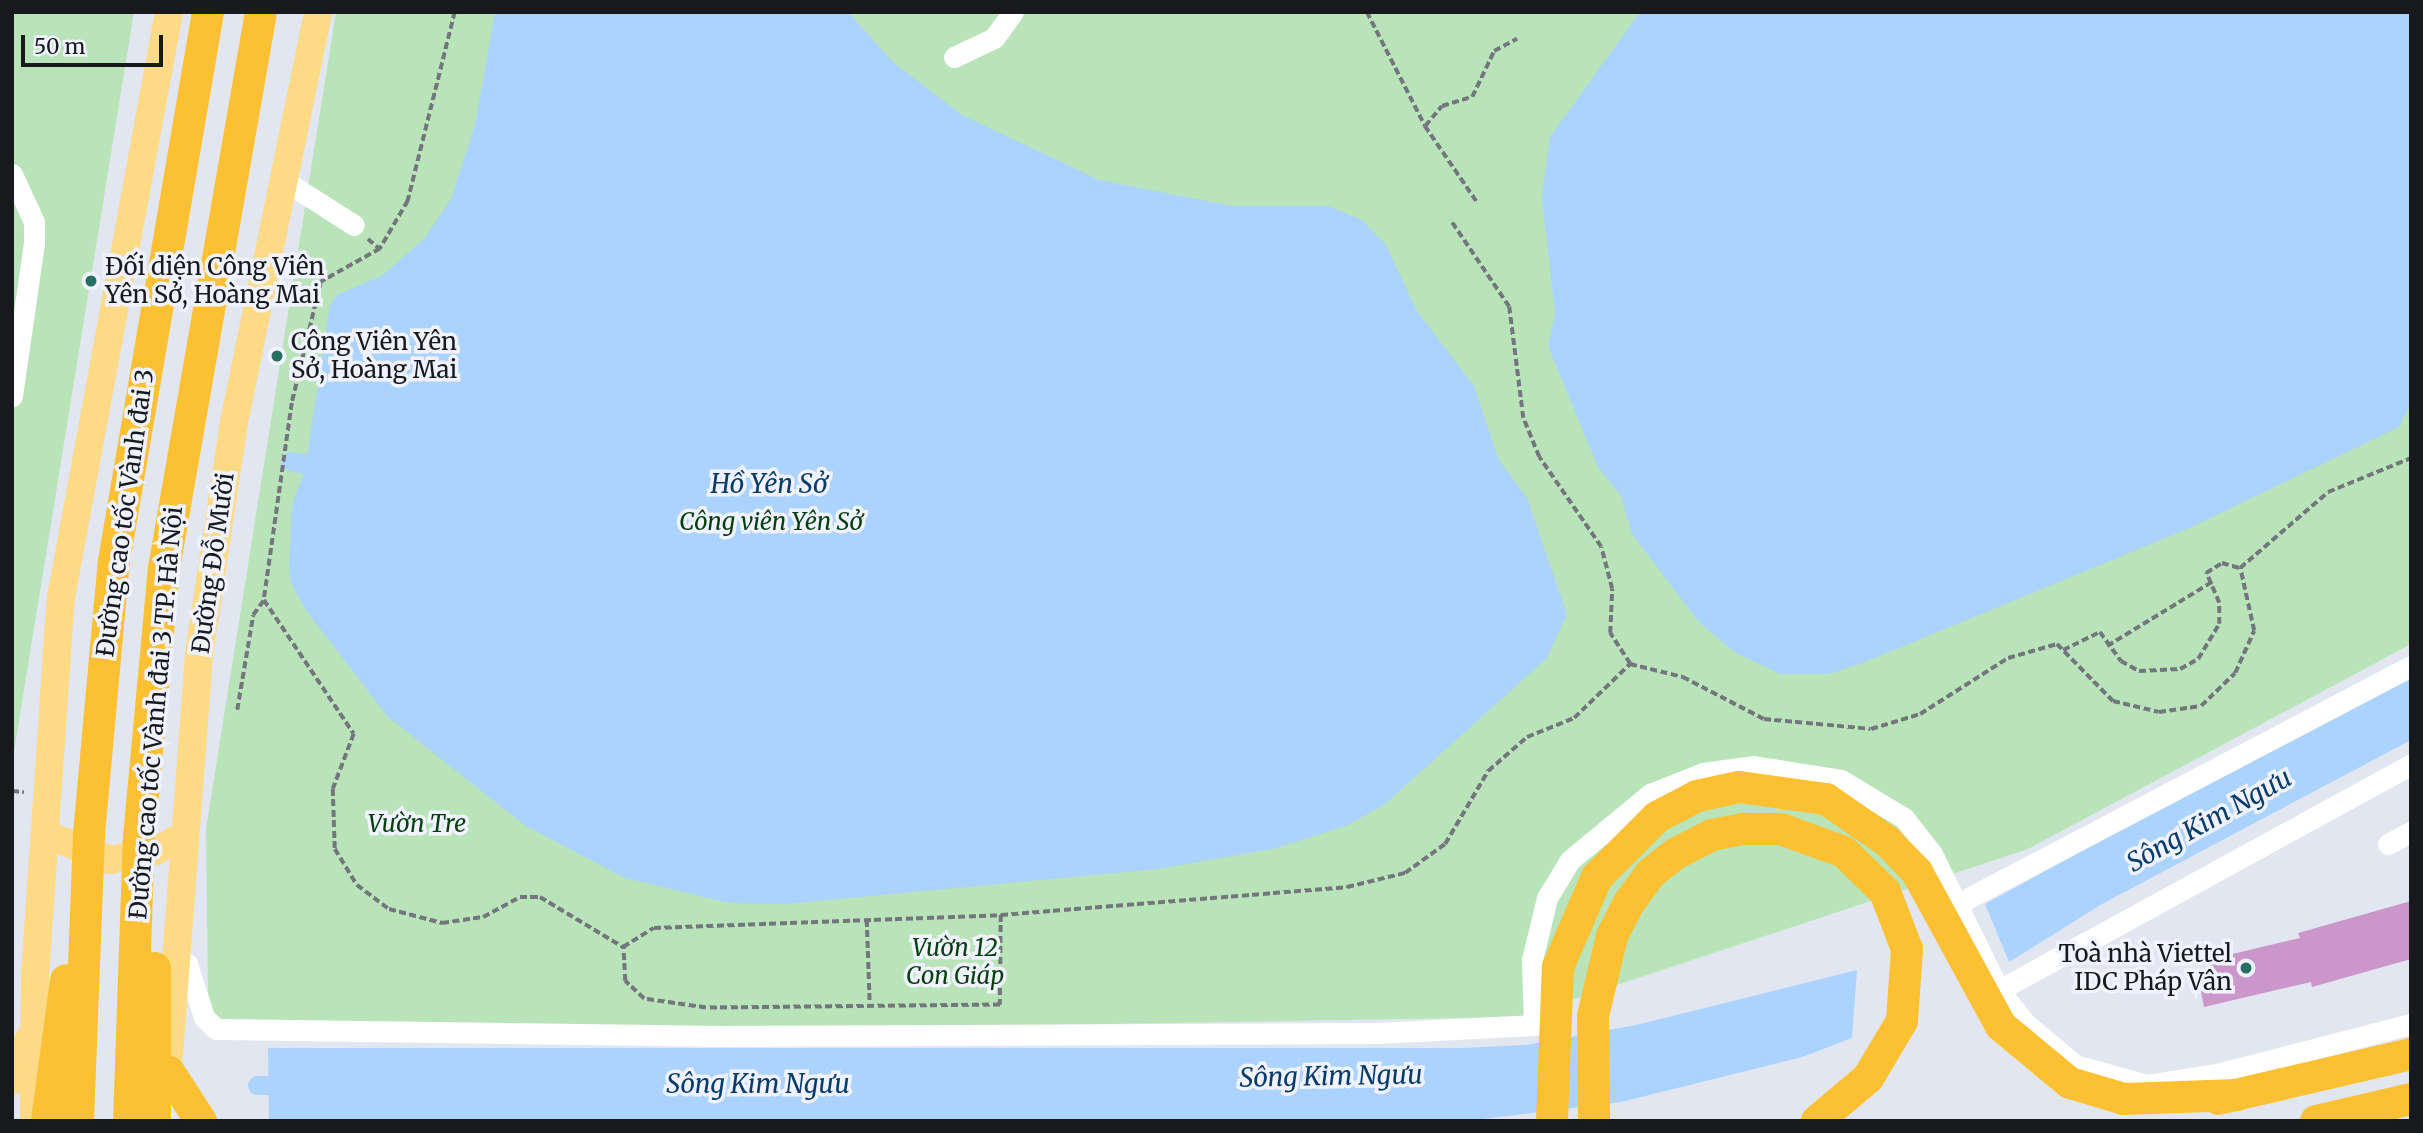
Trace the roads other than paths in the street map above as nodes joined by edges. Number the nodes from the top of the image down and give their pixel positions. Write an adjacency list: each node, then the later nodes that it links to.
1 (169, 12): 15 (main road)
2 (208, 12): 16 (highway, Đường cao tốc Vành đai 3)
3 (261, 12): 10 (highway, Đường cao tốc Vành đai 3)
4 (1013, 12): 6 (street)
5 (318, 14): 8 (main road, Đường Đỗ Mười)
6 (954, 57)
7 (12, 174): 11 (street)
8 (288, 183): 9 (street); 17 (main road, Đường Đỗ Mười)
9 (354, 225)
10 (193, 390): 34 (highway, Đường cao tốc Vành đai 3 TP. Hà Nội); 35 (highway)
11 (12, 396)
12 (2411, 666): 19 (street)
13 (2411, 764): 21 (street)
14 (2411, 832): 18 (street)
15 (45, 834): 17 (main road); 22 (main road)
16 (89, 834): 32 (highway); 33 (highway)
17 (182, 836): 20 (main road, Đường Đỗ Mười)
18 (2388, 844)
19 (1959, 903): 21 (street); 24 (street)
20 (173, 960): 24 (street); 27 (main road, Đường Đỗ Mười)
21 (1999, 990): 23 (street)
22 (35, 1023): 26 (main road); 31 (main road)
23 (2411, 1024)
24 (1535, 1032): 30 (highway)
25 (2411, 1054): 28 (highway)
26 (14, 1070)
27 (169, 1072): 36 (main road, Đường Đỗ Mười); 37 (highway)
28 (2237, 1095): 30 (highway); 40 (highway)
29 (2411, 1098): 41 (highway)
30 (1544, 1119)
31 (34, 1121)
32 (47, 1121)
33 (78, 1121)
34 (128, 1121)
35 (155, 1121)
36 (167, 1121)
37 (201, 1121)
38 (1594, 1121): 39 (highway)
39 (1817, 1121)
40 (2116, 1121)
41 (2316, 1121)

